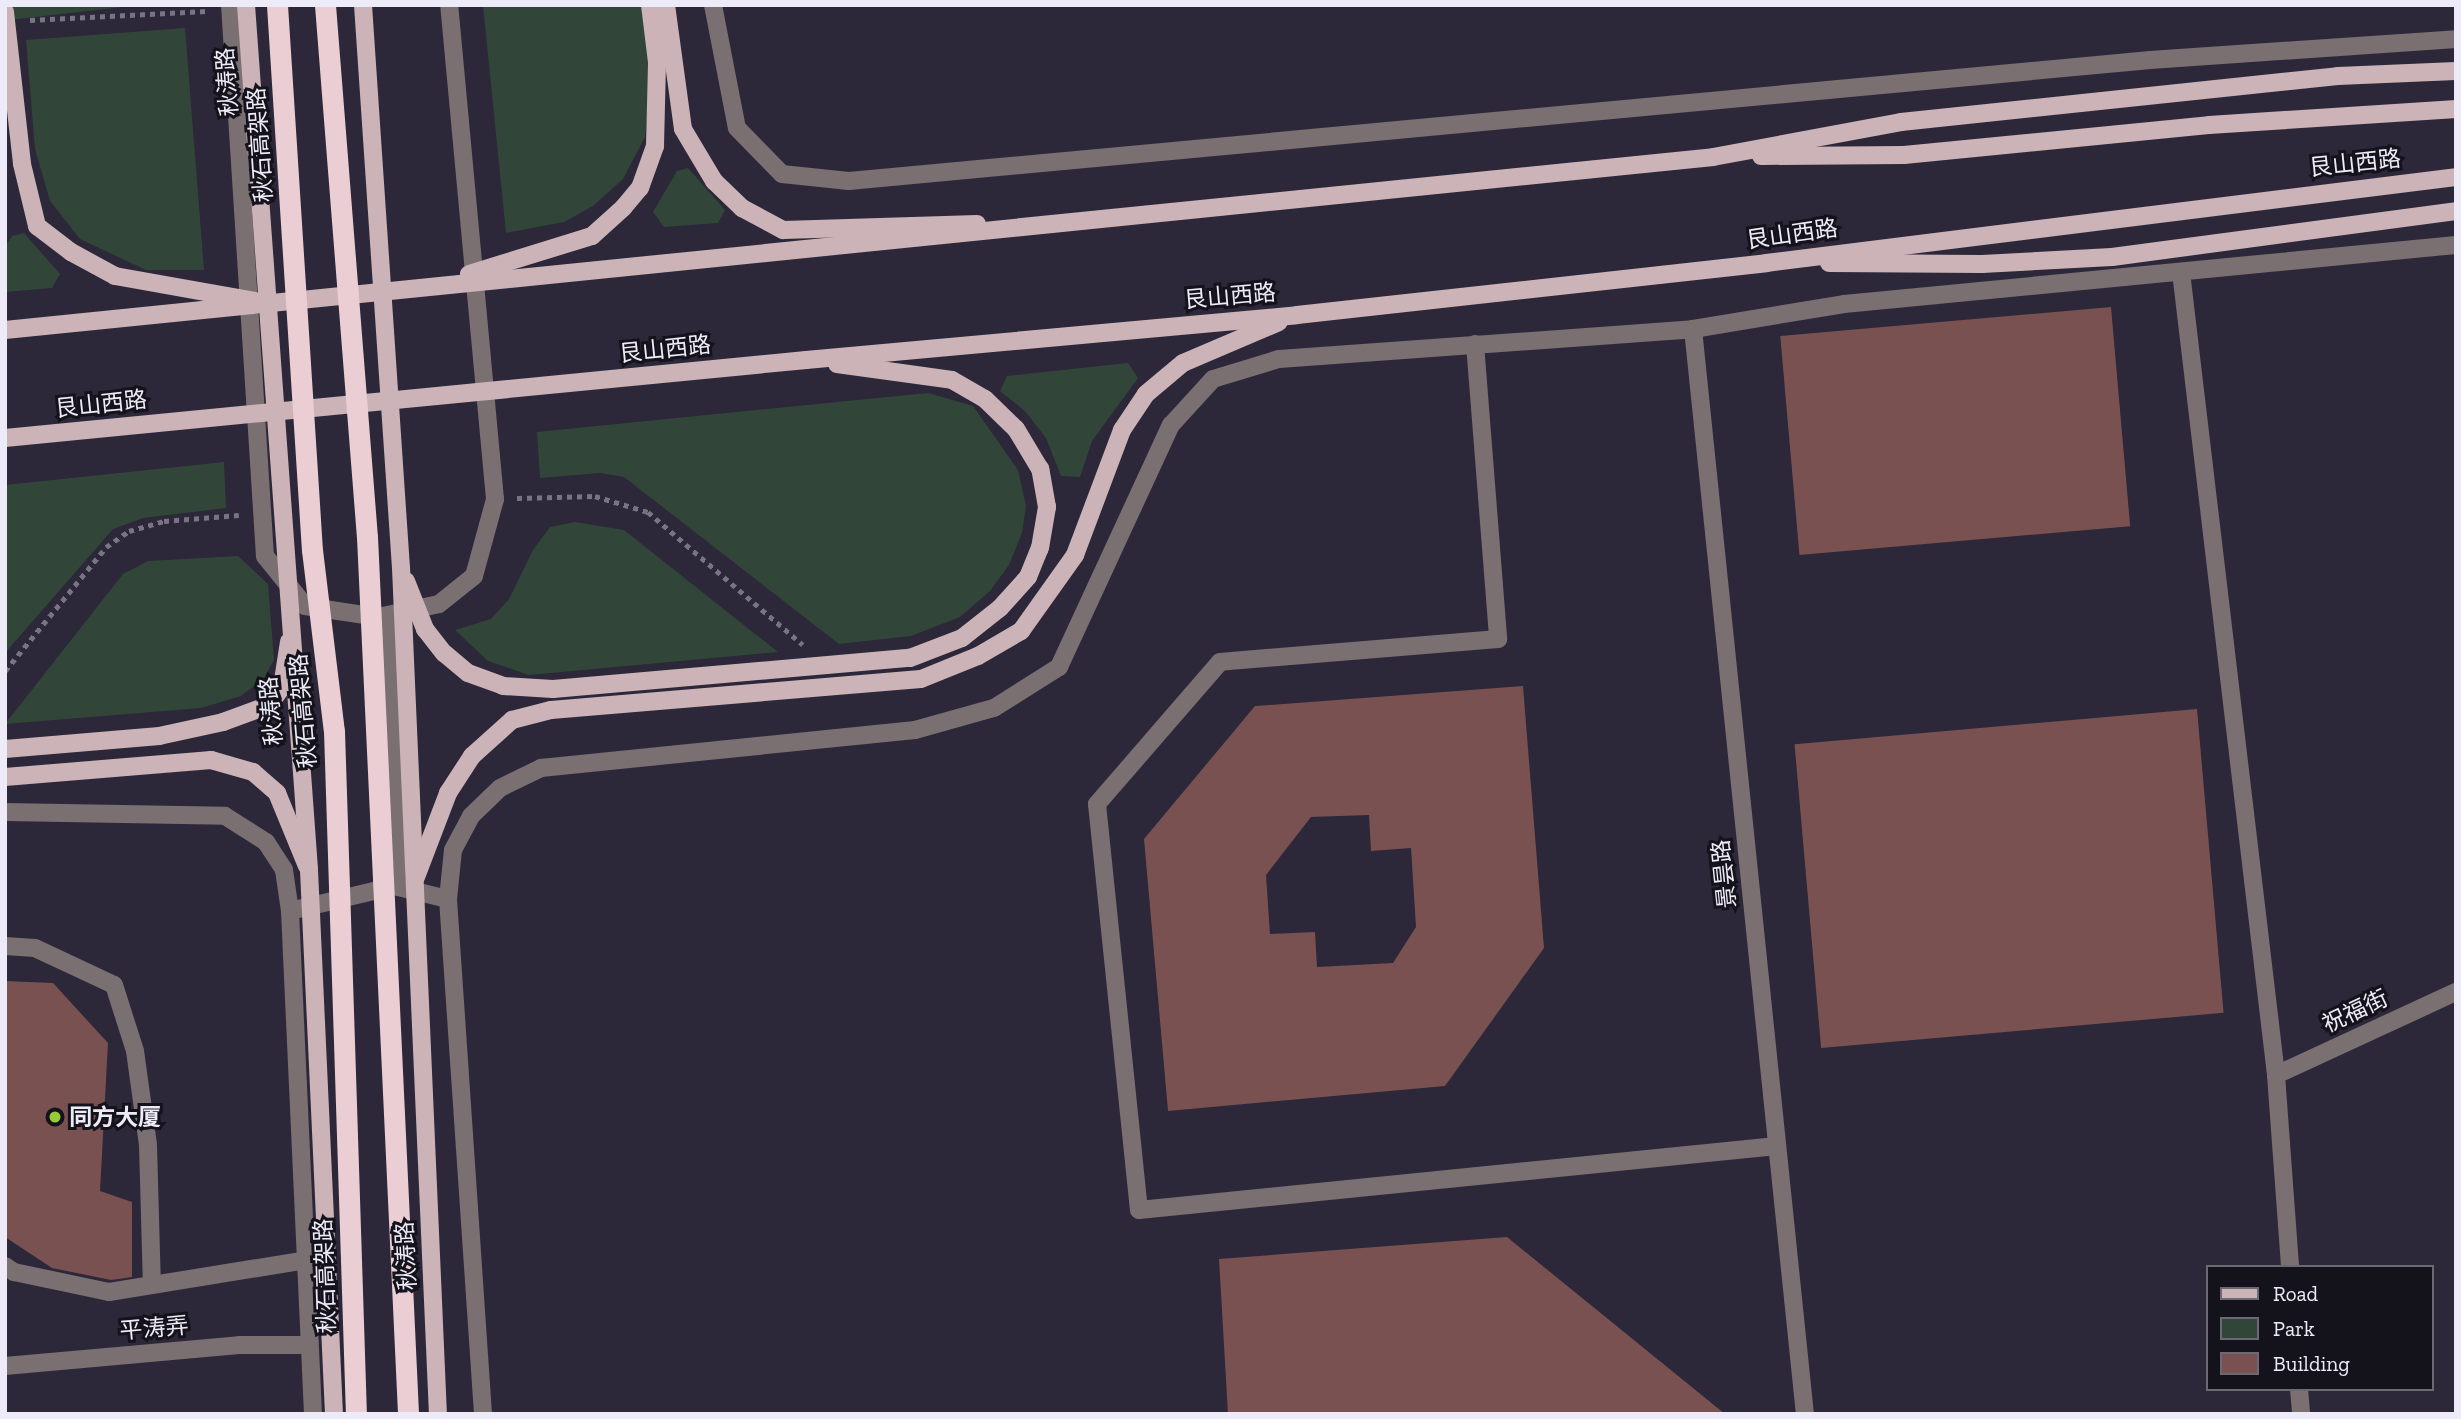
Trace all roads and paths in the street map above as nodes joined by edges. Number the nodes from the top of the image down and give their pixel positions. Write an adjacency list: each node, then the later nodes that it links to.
1 (246, 5): 33 (main road, 秋涛路, bridge)
2 (277, 5): 56 (highway, 秋石高架路, bridge)
3 (325, 5): 57 (highway, bridge)
4 (363, 5): 31 (main road, 秋涛路, bridge)
5 (449, 5): 29 (street)
6 (650, 5): 21 (main road, bridge)
7 (666, 5): 17 (main road, bridge)
8 (713, 5): 11 (street)
9 (229, 8): 10 (path); 30 (street)
10 (12, 16): 22 (main road, bridge)
11 (2456, 39)
12 (2456, 71): 14 (main road)
13 (2456, 109): 14 (main road, 艮山西路)
14 (1713, 157): 17 (main road, 艮山西路, bridge)
15 (2456, 177): 19 (main road, 艮山西路)
16 (2456, 211): 19 (main road)
17 (1047, 222): 21 (main road, 艮山西路, bridge)
18 (2456, 245): 20 (street)
19 (1766, 263): 23 (main road, 艮山西路)
20 (2181, 272): 24 (street); 45 (street)
21 (432, 285): 22 (main road, 艮山西路, bridge)
22 (276, 305): 25 (main road, 艮山西路, bridge)
23 (1297, 315): 27 (main road, 艮山西路); 40 (main road, bridge)
24 (1693, 329): 26 (street); 46 (street, 景昙路)
25 (5, 330)
26 (1475, 344): 41 (street); 46 (street)
27 (806, 360): 28 (main road, 艮山西路, bridge); 31 (main road, bridge)
28 (5, 438)
29 (495, 499): 32 (street); 34 (path)
30 (265, 556): 32 (street); 35 (path)
31 (401, 568): 40 (main road, 秋涛路, bridge)
32 (384, 616): 40 (street)
33 (290, 636): 36 (main road); 39 (main road, 秋涛路, bridge)
34 (814, 653)
35 (5, 671)
36 (5, 749)
37 (5, 777): 39 (main road)
38 (5, 811): 42 (street)
39 (309, 870): 55 (main road, 秋涛路, bridge)
40 (399, 886): 41 (street); 42 (street); 58 (main road, 秋涛路, bridge)
41 (448, 899): 59 (street)
42 (290, 911): 47 (street)
43 (5, 946): 50 (street)
44 (2456, 992): 45 (street, 祝福街)
45 (2276, 1075): 48 (street)
46 (1777, 1146): 60 (street, 景昙路)
47 (306, 1260): 50 (street); 51 (street)
48 (2290, 1265)
49 (5, 1266): 50 (street)
50 (152, 1285)
51 (308, 1345): 52 (street, 平涛弄); 54 (street)
52 (5, 1366)
53 (2300, 1391): 61 (street)
54 (313, 1414)
55 (334, 1414)
56 (356, 1414)
57 (408, 1414)
58 (438, 1414)
59 (483, 1414)
60 (1805, 1414)
61 (2301, 1414)

